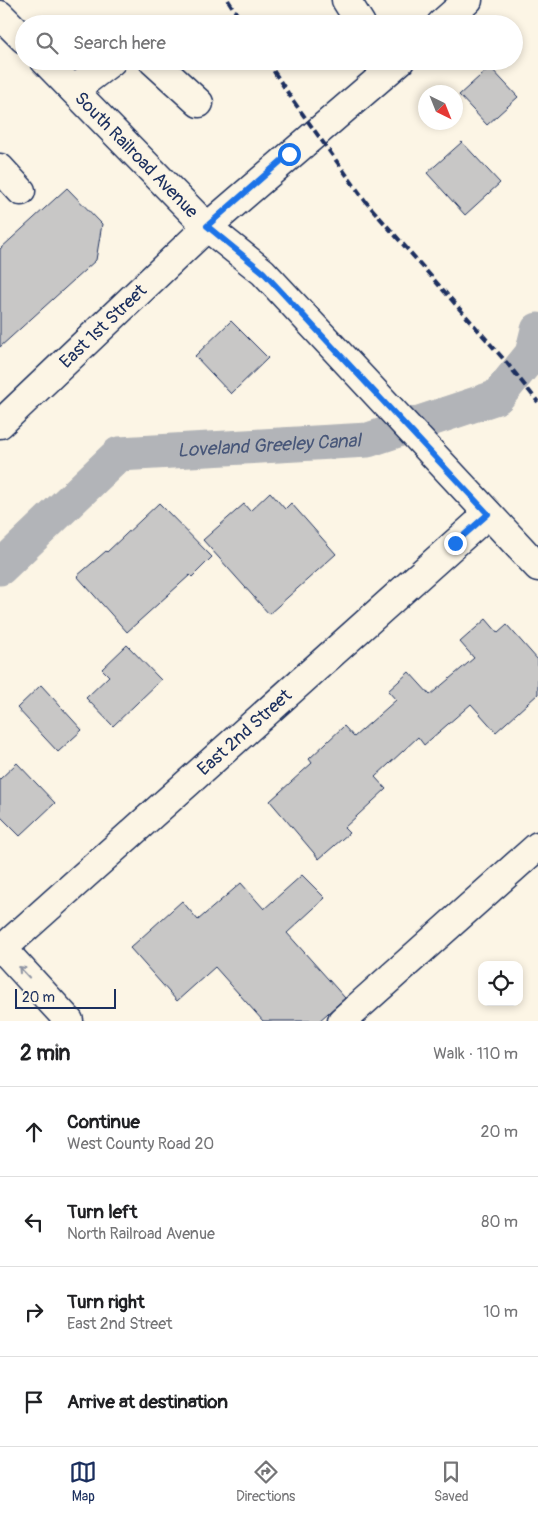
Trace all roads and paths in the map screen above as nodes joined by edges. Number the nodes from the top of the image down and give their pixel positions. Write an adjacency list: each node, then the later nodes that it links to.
1 (346, 0): 3 (main road)
2 (468, 0): 4 (main road)
3 (355, 15)
4 (451, 15)
5 (54, 70): 9 (main road, South Railroad Avenue)
6 (100, 70): 9 (main road)
7 (163, 70): 10 (main road)
8 (384, 70): 13 (main road, East 1st Street)
9 (74, 90): 13 (main road, South Railroad Avenue)
10 (199, 103)
11 (0, 168): 12 (main road)
12 (21, 191)
13 (207, 226): 14 (main road, East 1st Street); 15 (main road, South Railroad Avenue)
14 (0, 424)
15 (488, 514): 16 (main road, South Railroad Avenue); 18 (main road, East 2nd Street)
16 (538, 567)
17 (538, 846): 20 (main road)
18 (1, 949): 19 (main road, one-way to 18)
19 (69, 1021)
20 (342, 1021)

